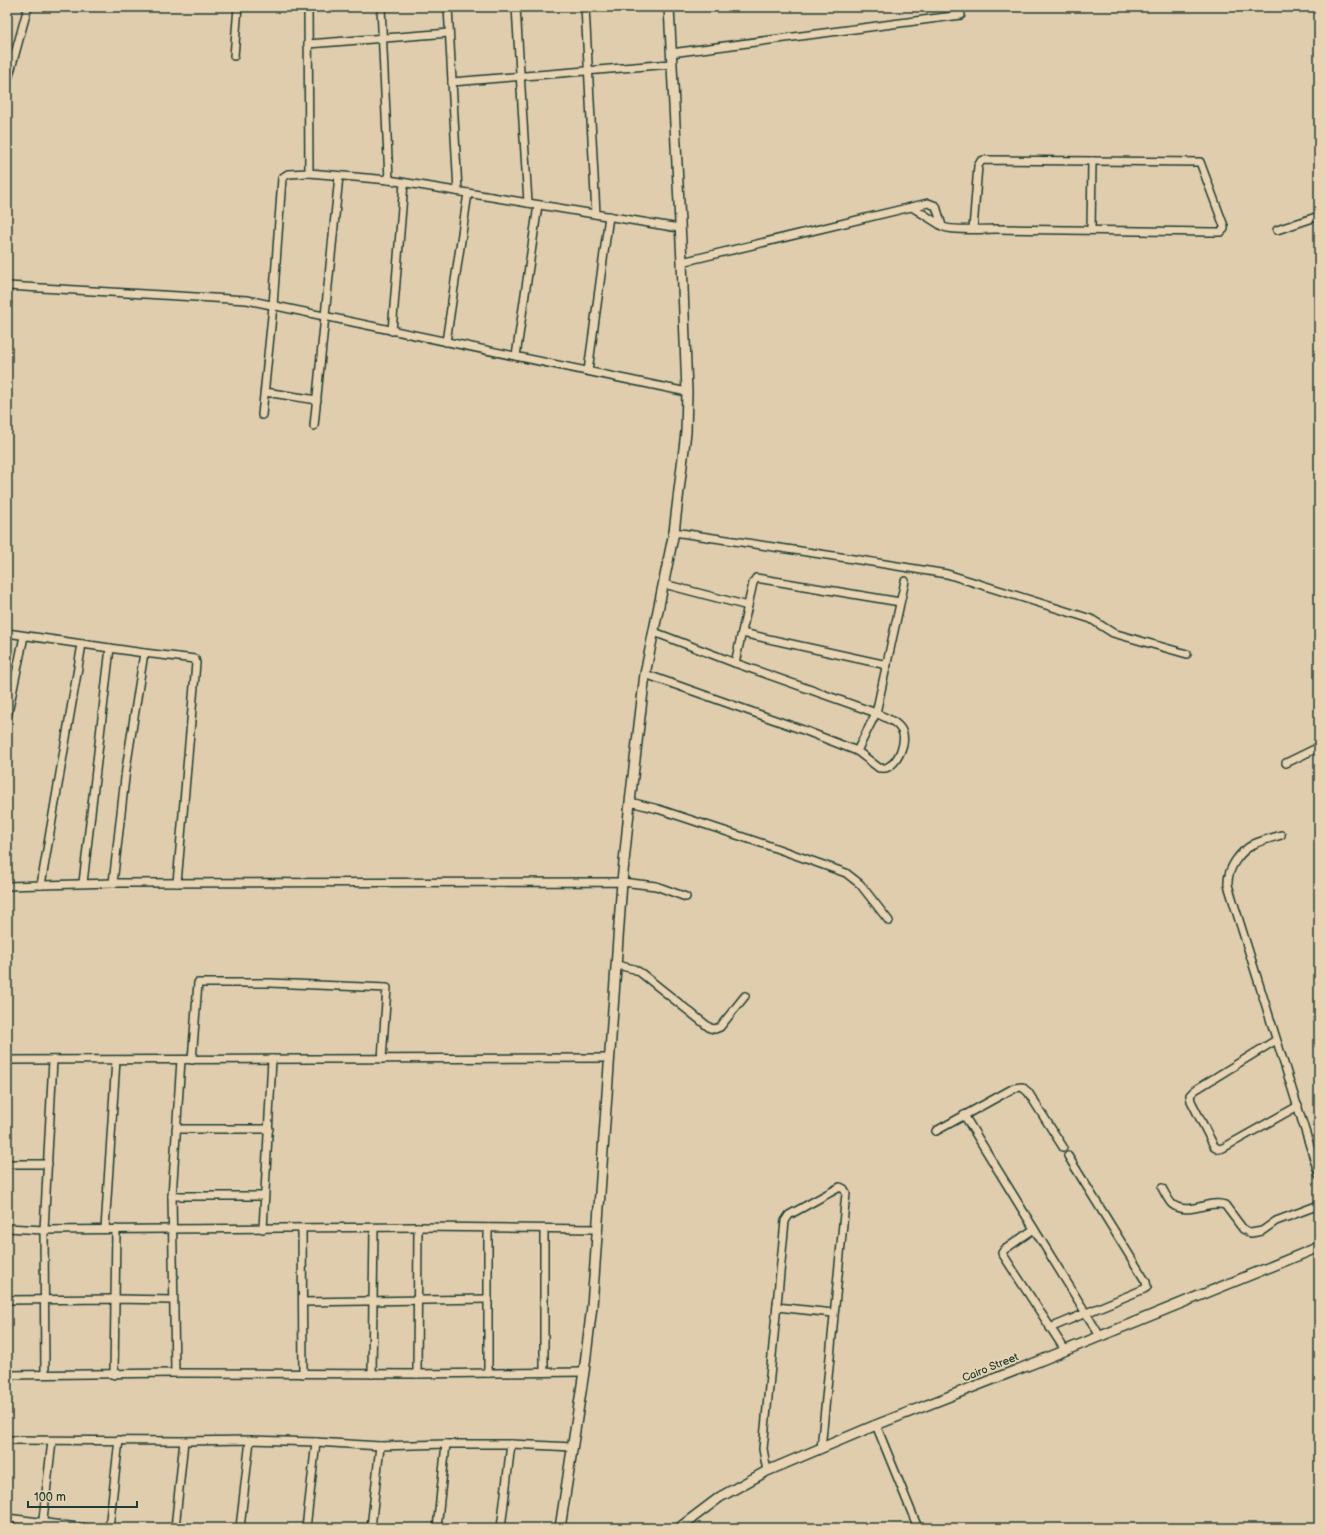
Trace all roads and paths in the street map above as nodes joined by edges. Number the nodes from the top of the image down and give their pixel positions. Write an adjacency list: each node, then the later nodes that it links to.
1 (28, 7): 19 (street)
2 (238, 7): 14 (street)
3 (308, 7): 12 (street)
4 (381, 7): 11 (street)
5 (448, 7): 10 (street)
6 (516, 7): 17 (street)
7 (585, 7): 16 (street)
8 (669, 7): 13 (main road)
9 (961, 15): 13 (street)
10 (450, 33): 11 (street); 18 (street)
11 (382, 38): 12 (street); 23 (street)
12 (308, 44): 21 (street)
13 (671, 53): 15 (main road)
14 (234, 56)
15 (671, 64): 16 (street); 34 (main road)
16 (588, 71): 17 (street); 30 (street)
17 (520, 76): 18 (street); 27 (street)
18 (452, 82): 25 (street)
19 (7, 83)
20 (1092, 161): 35 (street); 36 (street); 36 (street)
21 (309, 173): 22 (street); 40 (street)
22 (339, 176): 23 (street); 41 (street)
23 (389, 180): 24 (street)
24 (404, 183): 25 (street); 42 (street)
25 (458, 192): 26 (street)
26 (468, 193): 27 (street); 43 (street)
27 (528, 203): 28 (street)
28 (538, 205): 30 (street); 44 (street)
29 (912, 207): 33 (street); 33 (street); 38 (street)
30 (596, 214): 31 (street)
31 (610, 216): 34 (street); 45 (street)
32 (1319, 216): 37 (street)
33 (942, 226): 35 (street)
34 (679, 228): 38 (main road)
35 (973, 229): 36 (street)
36 (1091, 230)
37 (1277, 230)
38 (682, 262): 47 (main road)
39 (7, 286): 40 (street)
40 (273, 306): 41 (street); 46 (street)
41 (325, 317): 42 (street); 48 (street)
42 (392, 331): 43 (street)
43 (446, 342): 44 (street)
44 (516, 356): 45 (street)
45 (588, 371): 47 (street)
46 (265, 392): 48 (street); 49 (street)
47 (687, 392): 51 (main road)
48 (317, 400): 50 (street)
49 (262, 416)
50 (314, 426)
51 (674, 532): 53 (main road); 63 (street)
52 (905, 581): 54 (street)
53 (664, 584): 55 (street); 56 (main road)
54 (900, 602): 55 (street); 65 (street)
55 (748, 606): 58 (street)
56 (654, 632): 64 (street); 66 (main road)
57 (7, 633): 59 (street)
58 (742, 633): 64 (street); 65 (street)
59 (24, 636): 60 (street); 68 (street)
60 (82, 644): 61 (street); 78 (street)
61 (110, 648): 62 (street); 77 (street)
62 (144, 653): 75 (street); 76 (street)
63 (1187, 654)
64 (735, 663): 67 (street)
65 (888, 664): 67 (street)
66 (645, 674): 70 (street); 72 (main road)
67 (876, 713): 70 (street); 70 (street)
68 (7, 718)
69 (1319, 747): 71 (street)
70 (857, 751)
71 (1286, 763)
72 (630, 802): 74 (main road); 81 (street)
73 (1280, 835): 84 (street)
74 (622, 882): 76 (street); 80 (street); 82 (main road)
75 (113, 883): 76 (street); 77 (street)
76 (177, 883)
77 (83, 884): 78 (street)
78 (41, 885): 79 (street)
79 (7, 886)
80 (686, 897)
81 (889, 921)
82 (617, 965): 83 (street); 85 (main road)
83 (745, 996)
84 (1276, 1040): 93 (street); 93 (street)
85 (610, 1058): 87 (street); 117 (main road)
86 (272, 1059): 87 (street); 92 (street); 96 (street)
87 (382, 1059): 92 (street)
88 (7, 1060): 89 (street)
89 (53, 1060): 90 (street); 101 (street)
90 (116, 1060): 91 (street); 112 (street)
91 (181, 1060): 92 (street); 95 (street)
92 (192, 1060)
93 (1298, 1106): 102 (street)
94 (964, 1115): 97 (street); 98 (street); 118 (street)
95 (176, 1129): 96 (street); 104 (street)
96 (268, 1129): 105 (street)
97 (936, 1131)
98 (1063, 1147)
99 (1068, 1156): 131 (street)
100 (7, 1164): 101 (street)
101 (48, 1164): 119 (street)
102 (1319, 1175)
103 (1162, 1188): 106 (street)
104 (172, 1196): 105 (street); 109 (street)
105 (264, 1196): 114 (street)
106 (1319, 1205)
107 (418, 1227): 110 (street); 111 (street); 127 (street)
108 (7, 1228): 119 (street)
109 (172, 1228): 113 (street); 114 (street); 125 (street)
110 (374, 1228): 115 (street); 126 (street)
111 (488, 1228): 116 (street); 122 (street)
112 (104, 1229): 113 (street); 119 (street)
113 (116, 1229): 121 (street)
114 (263, 1229): 115 (street)
115 (302, 1229): 128 (street)
116 (544, 1229): 117 (street); 135 (street)
117 (597, 1229): 136 (main road)
118 (1034, 1229): 131 (street); 132 (street)
119 (44, 1230): 124 (street)
120 (1319, 1246): 133 (main road, Cairo Street)
121 (115, 1299): 124 (street); 125 (street); 144 (street)
122 (488, 1299): 127 (street); 138 (street)
123 (7, 1300): 124 (street)
124 (45, 1300): 139 (street)
125 (173, 1300): 137 (street)
126 (373, 1300): 127 (street); 128 (street); 141 (street)
127 (417, 1300): 142 (street)
128 (303, 1302): 140 (street)
129 (777, 1307): 130 (street); 130 (street); 157 (street)
130 (833, 1313): 156 (street)
131 (1086, 1313): 132 (street); 133 (street)
132 (1050, 1328): 134 (street)
133 (1100, 1336): 134 (main road, Cairo Street)
134 (1065, 1350): 145 (main road, Cairo Street)
135 (544, 1372): 136 (street); 138 (street)
136 (584, 1372): 155 (main road)
137 (175, 1373): 140 (street); 144 (street)
138 (488, 1373): 142 (street)
139 (45, 1374): 143 (street); 144 (street)
140 (303, 1374): 141 (street)
141 (372, 1374): 142 (street)
142 (417, 1374)
143 (7, 1375)
144 (114, 1375)
145 (876, 1425): 156 (main road, Cairo Street); 170 (street)
146 (7, 1440): 149 (street)
147 (119, 1440): 149 (street); 150 (street); 161 (street)
148 (250, 1440): 150 (street); 151 (street); 163 (street)
149 (52, 1441): 159 (street)
150 (184, 1441): 162 (street)
151 (316, 1442): 154 (street); 164 (street)
152 (446, 1444): 153 (street); 154 (street); 166 (street)
153 (511, 1444): 155 (street); 167 (street)
154 (380, 1446): 165 (street)
155 (573, 1447): 168 (main road)
156 (821, 1449): 157 (main road, Cairo Street)
157 (767, 1471): 169 (main road, Cairo Street)
158 (7, 1518): 159 (street)
159 (43, 1526): 160 (street)
160 (86, 1528)
161 (109, 1528)
162 (175, 1528)
163 (240, 1528)
164 (306, 1528)
165 (371, 1528)
166 (437, 1528)
167 (502, 1528)
168 (560, 1528)
169 (679, 1528)
170 (918, 1528)

